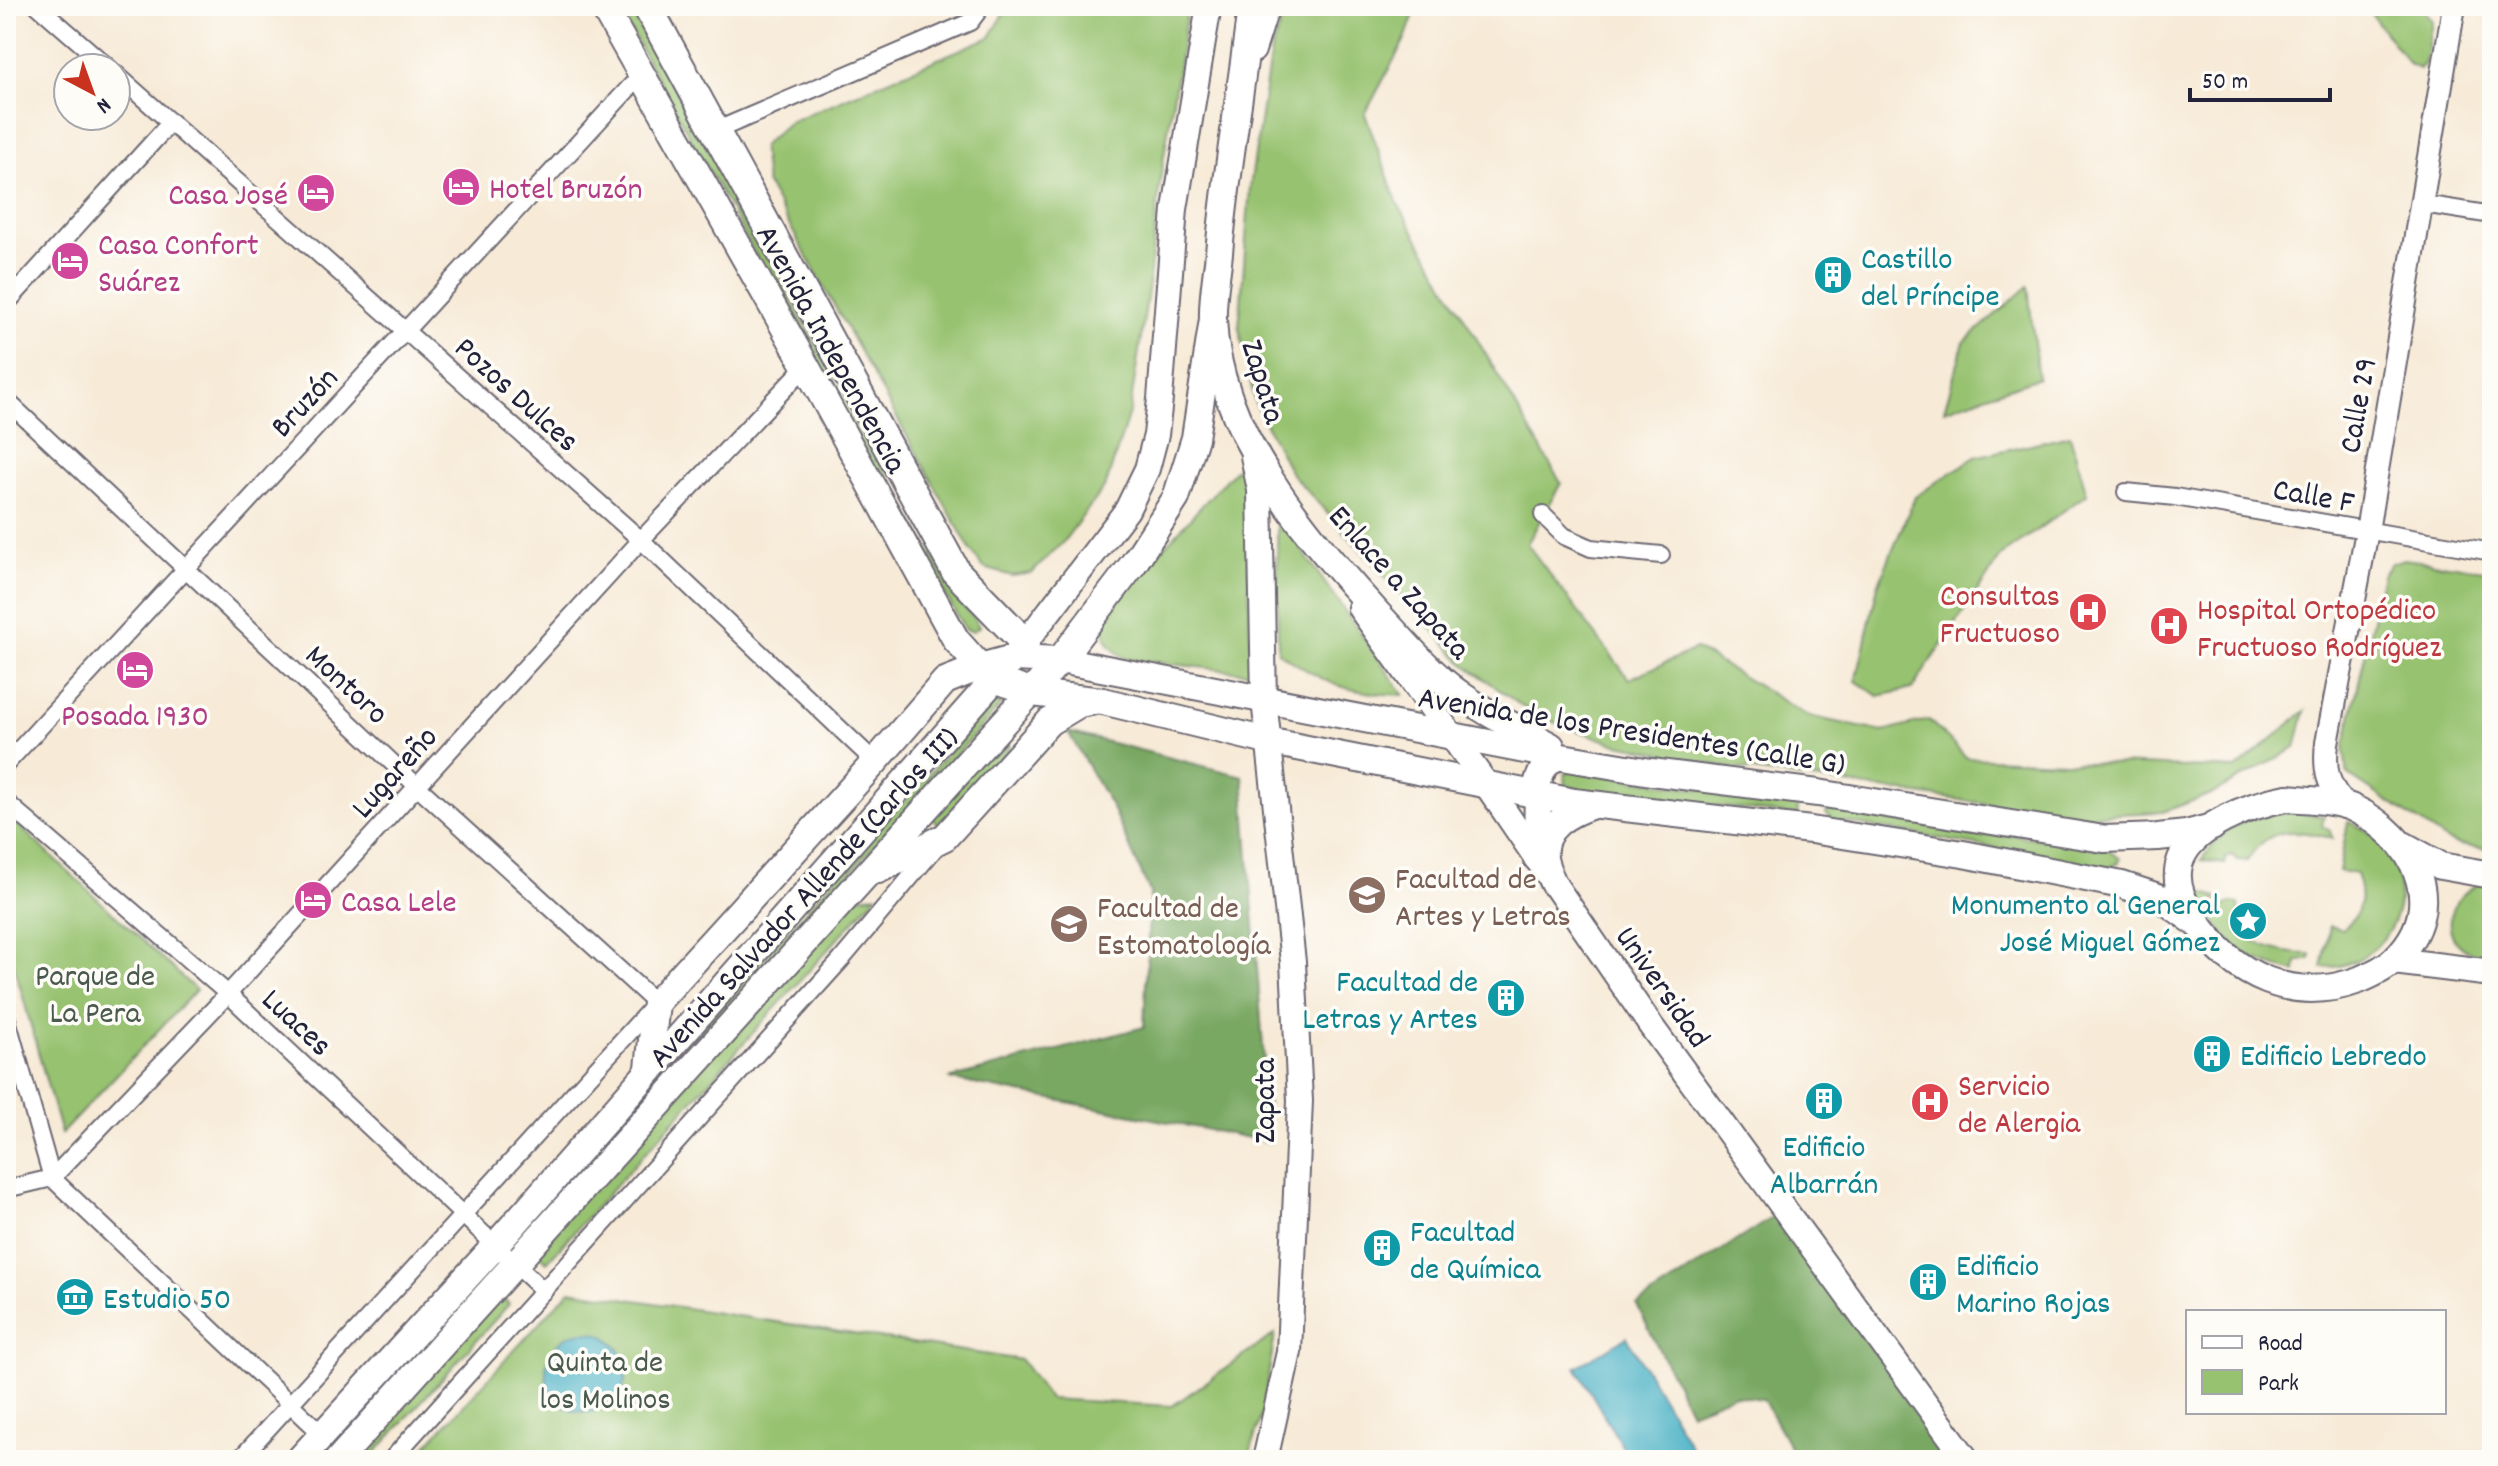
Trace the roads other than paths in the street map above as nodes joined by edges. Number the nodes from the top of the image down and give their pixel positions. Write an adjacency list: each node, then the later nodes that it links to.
1 (38, 6): 9 (street)
2 (603, 6): 10 (main road, Avenida Independencia)
3 (647, 6): 14 (highway, Avenida Independencia)
4 (982, 6): 14 (street)
5 (1209, 6): 33 (main road, Avenida Salvador Allende (Carlos III))
6 (1251, 6): 11 (main road, Zapata)
7 (1267, 6): 11 (main road, Zapata)
8 (2454, 6): 15 (street, Calle 29)
9 (91, 52)
10 (641, 75): 19 (street, Bruzón); 20 (main road, Avenida Independencia)
11 (1243, 83): 18 (main road, Zapata)
12 (132, 88): 13 (street, Pozos Dulces)
13 (171, 122): 17 (street); 19 (street, Pozos Dulces)
14 (715, 131): 33 (highway, Avenida Independencia)
15 (2423, 204): 16 (street); 25 (street, Calle 29)
16 (2492, 215)
17 (6, 304)
18 (1213, 319): 22 (main road, Zapata); 32 (main road, Avenida Salvador Allende (Carlos III))
19 (407, 331): 26 (street, Pozos Dulces); 30 (street, Bruzón)
20 (806, 366): 26 (street, Lugareño); 31 (main road, Avenida Independencia)
21 (6, 400): 30 (street, Montoro)
22 (1249, 444): 27 (main road, Enlace a Zapata); 37 (main road, Zapata)
23 (2126, 492): 25 (street, Calle F)
24 (1543, 515): 29 (street)
25 (2367, 531): 28 (street, Calle F); 50 (street, Calle 29)
26 (641, 540): 42 (street, Pozos Dulces); 45 (street, Lugareño)
27 (1315, 544): 39 (main road, Universidad); 41 (main road, Enlace a Zapata)
28 (2492, 552)
29 (1661, 555)
30 (185, 568): 43 (street, Bruzón); 45 (street, Montoro)
31 (945, 620): 34 (main road, Avenida Independencia); 35 (main road)
32 (1084, 628): 33 (main road, Avenida Salvador Allende (Carlos III)); 33 (main road)
33 (1039, 657): 34 (main road, Avenida Salvador Allende (Carlos III)); 36 (main road, Avenida Salvador Allende (Carlos III)); 37 (main road, Avenida de los Presidentes (Calle G)); 38 (main road)
34 (987, 673): 35 (main road); 36 (main road, Avenida Independencia); 65 (main road, Avenida Salvador Allende (Carlos III))
35 (945, 681): 42 (main road)
36 (1032, 693): 38 (main road); 57 (main road, Avenida Salvador Allende (Carlos III))
37 (1264, 700): 39 (main road, Avenida de los Presidentes (Calle G)); 40 (main road, Zapata)
38 (1103, 701): 40 (main road); 53 (main road)
39 (1450, 736): 41 (main road, Avenida de los Presidentes (Calle G)); 44 (main road, Universidad)
40 (1267, 741): 44 (main road); 78 (main road, Zapata)
41 (1565, 757): 46 (main road, Avenida de los Presidentes (Calle G)); 47 (main road)
42 (875, 762): 63 (main road)
43 (6, 764)
44 (1486, 784): 47 (main road); 55 (main road, Universidad)
45 (417, 786): 62 (street, Lugareño); 63 (street, Montoro)
46 (1818, 793): 51 (main road, Avenida de los Presidentes (Calle G)); 52 (main road)
47 (1538, 795): 49 (main road); 55 (main road)
48 (6, 802): 62 (street, Luaces)
49 (1593, 805): 52 (main road); 58 (main road)
50 (2348, 807): 51 (main road); 54 (main road)
51 (2212, 827): 59 (main road)
52 (1811, 830): 59 (main road)
53 (945, 837): 57 (main road); 71 (street, Avenida Salvador Allende (Carlos III))
54 (2394, 838): 56 (main road); 60 (main road)
55 (1537, 858): 58 (main road, Universidad)
56 (2492, 875)
57 (861, 879): 70 (main road, Avenida Salvador Allende (Carlos III))
58 (1553, 883): 79 (main road, Universidad)
59 (2198, 924): 60 (main road)
60 (2394, 961): 61 (main road)
61 (2492, 973)
62 (228, 994): 66 (street, Lugareño); 68 (street, Luaces)
63 (656, 1003): 65 (main road); 68 (street, Avenida Salvador Allende (Carlos III))
64 (6, 1016): 66 (street)
65 (649, 1068): 69 (main road, Avenida Salvador Allende (Carlos III))
66 (52, 1178): 67 (street); 72 (street)
67 (6, 1189)
68 (463, 1215): 69 (street, Luaces); 72 (street, Avenida Salvador Allende (Carlos III))
69 (495, 1246): 70 (street, Luaces); 73 (main road, Avenida Salvador Allende (Carlos III))
70 (515, 1265): 71 (street, Luaces); 76 (main road, Avenida Salvador Allende (Carlos III))
71 (544, 1291): 77 (street, Avenida Salvador Allende (Carlos III))
72 (291, 1402): 73 (street); 74 (street, Avenida Salvador Allende (Carlos III))
73 (323, 1435): 75 (main road, Avenida Salvador Allende (Carlos III))
74 (239, 1460)
75 (299, 1460)
76 (338, 1460)
77 (391, 1460)
78 (1265, 1460)
79 (1967, 1460)

